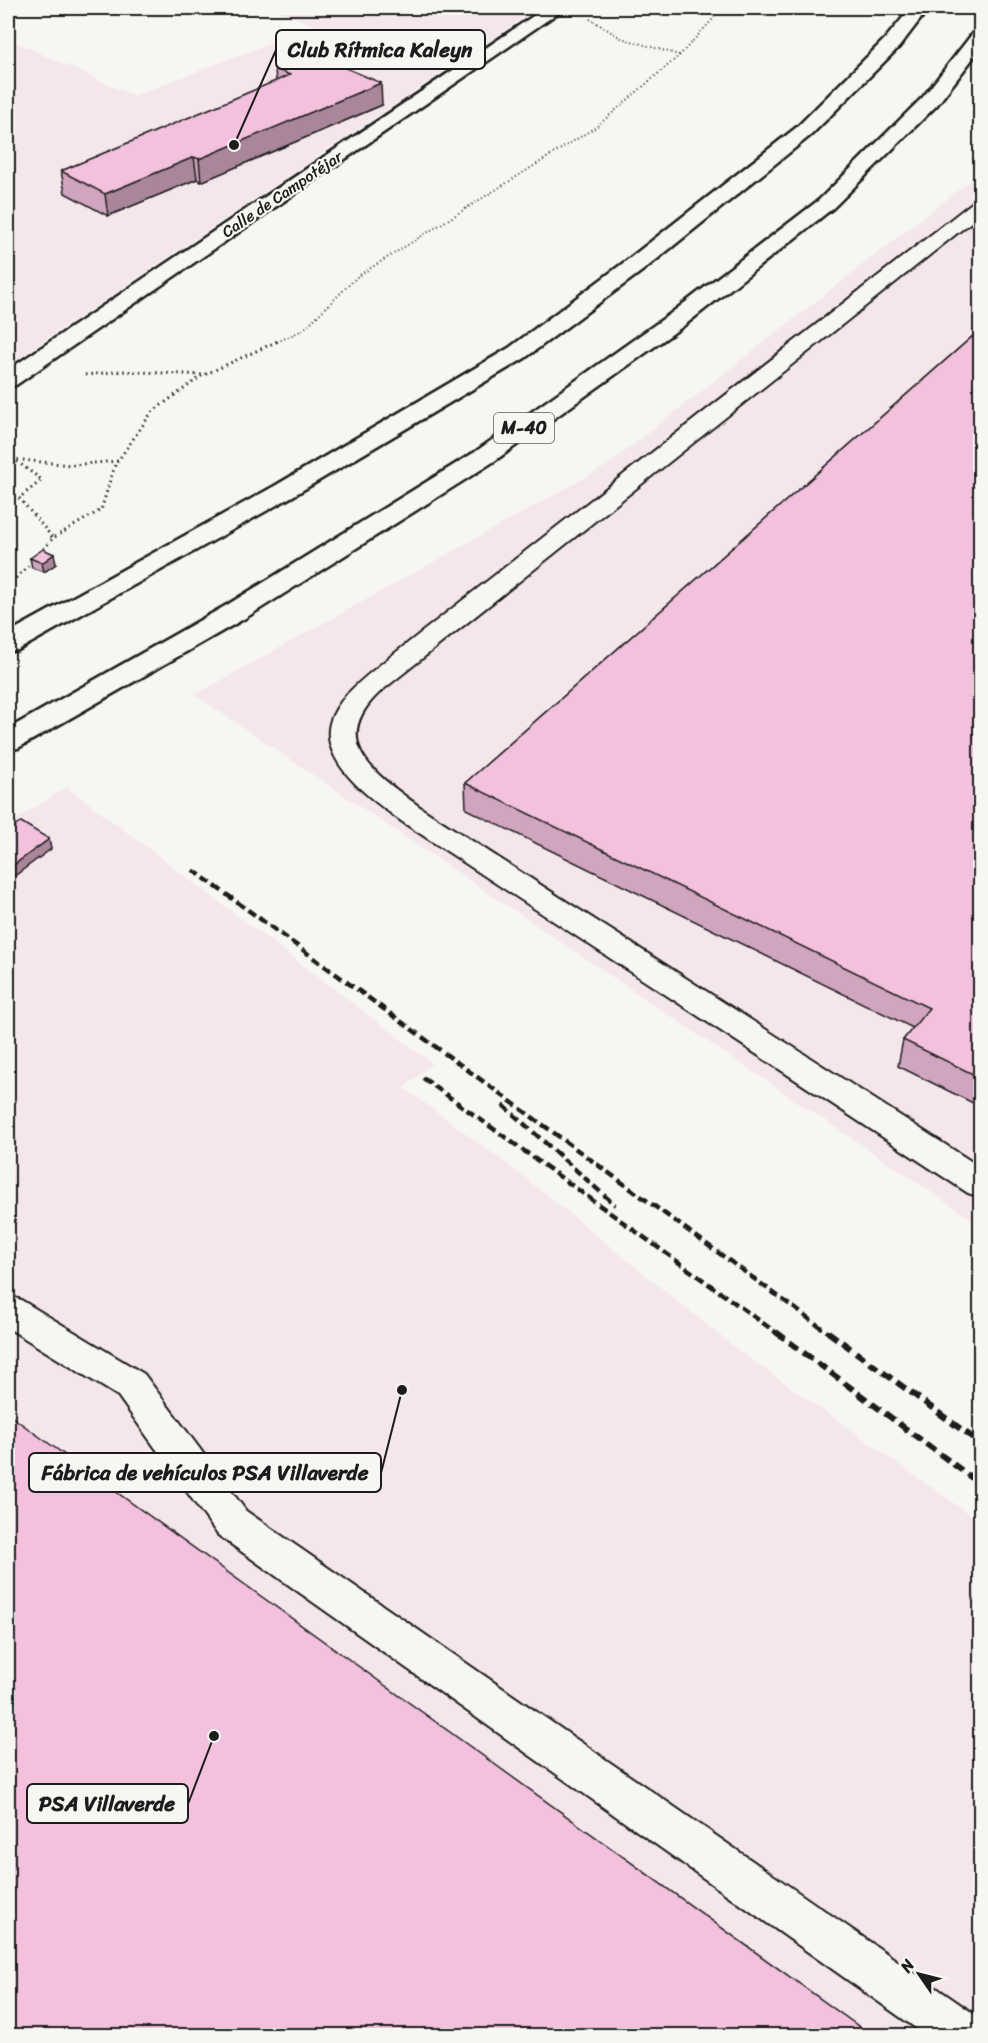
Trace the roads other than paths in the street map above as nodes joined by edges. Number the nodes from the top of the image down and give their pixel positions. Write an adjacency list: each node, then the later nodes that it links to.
1 (556, 8): 5 (main road, Calle de Campotéjar)
2 (920, 8): 6 (main road)
3 (981, 37): 7 (main road, M-40)
4 (981, 206): 8 (lane)
5 (8, 380)
6 (8, 644)
7 (8, 741)
8 (981, 1184)
9 (8, 1310): 10 (lane)
10 (967, 2036)

